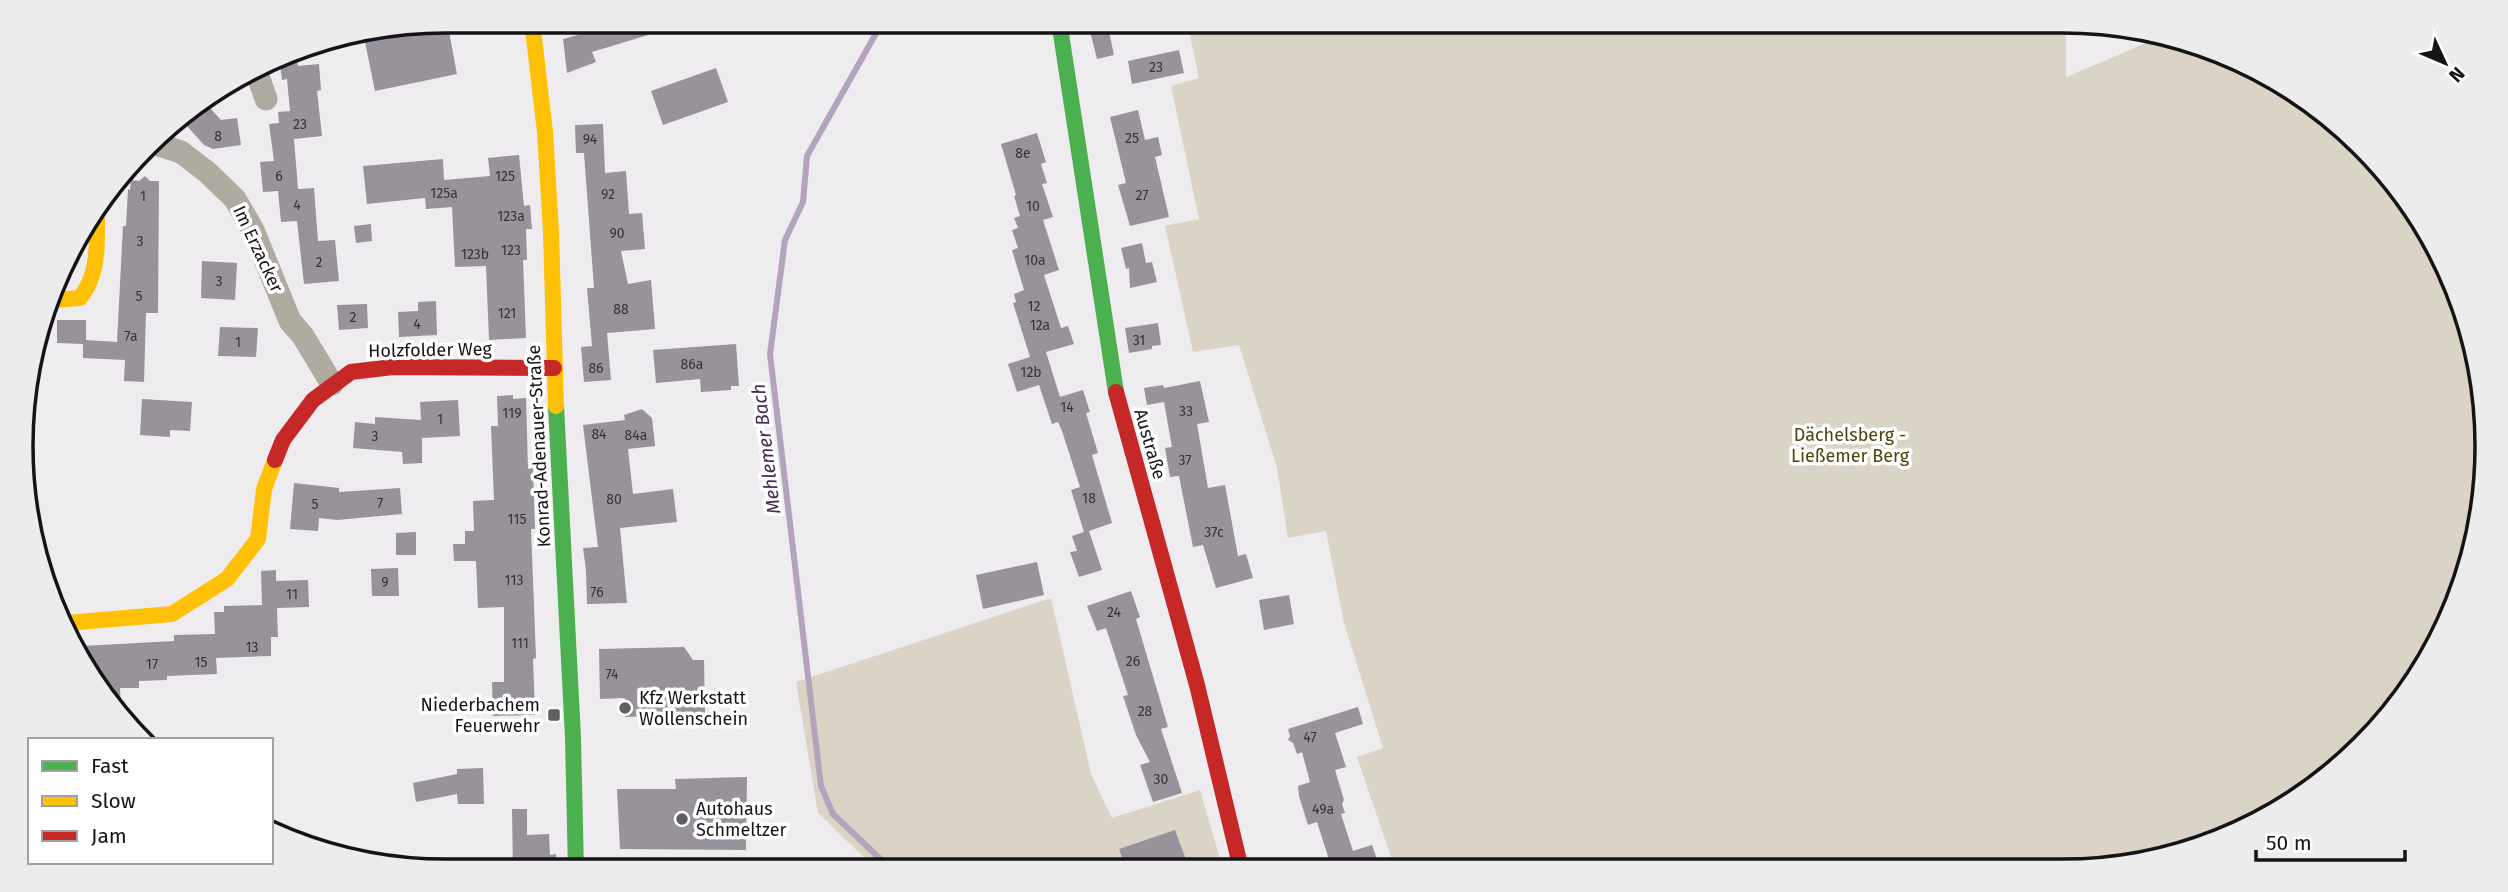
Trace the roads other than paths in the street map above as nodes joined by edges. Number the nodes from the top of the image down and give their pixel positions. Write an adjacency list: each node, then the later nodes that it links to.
1 (533, 33): 8 (street, Konrad-Adenauer-Straße)
2 (1061, 33): 12 (street, Austraße)
3 (259, 78): 4 (street)
4 (266, 99)
5 (163, 146): 9 (street, Im Erzacker)
6 (97, 228): 7 (street)
7 (60, 299)
8 (554, 368): 9 (street, Holzfolder Weg); 11 (street, Konrad-Adenauer-Straße)
9 (332, 384): 10 (street, Holzfolder Weg)
10 (73, 622)
11 (576, 859)
12 (1239, 859)

